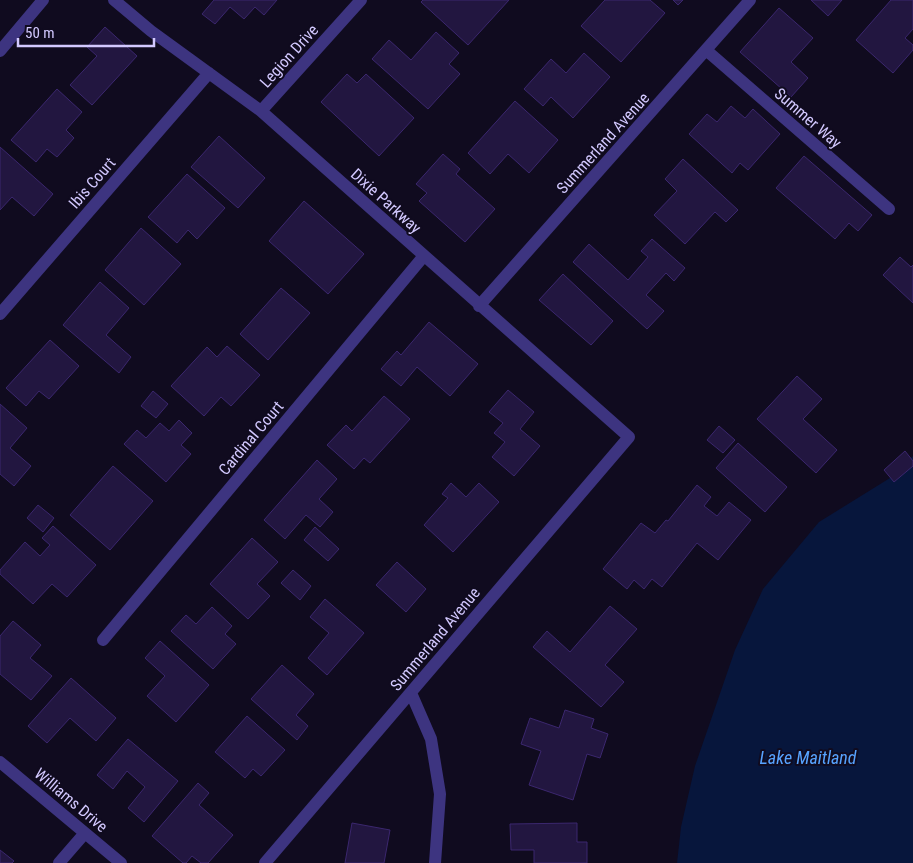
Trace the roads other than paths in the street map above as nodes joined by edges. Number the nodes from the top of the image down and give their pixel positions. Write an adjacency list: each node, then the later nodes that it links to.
1 (43, 0): 6 (street)
2 (114, 0): 7 (street, Dixie Parkway)
3 (361, 0): 8 (street, Legion Drive)
4 (750, 0): 5 (street, Summerland Avenue)
5 (706, 50): 9 (street, Summer Way); 11 (street, Summerland Avenue)
6 (0, 51)
7 (209, 73): 8 (street, Dixie Parkway); 12 (street, Ibis Court)
8 (261, 111): 10 (street, Dixie Parkway)
9 (889, 209)
10 (424, 257): 11 (street, Dixie Parkway); 14 (street, Cardinal Court)
11 (479, 306): 13 (street, Dixie Parkway)
12 (0, 314)
13 (628, 437): 15 (street, Summerland Avenue)
14 (103, 640)
15 (411, 693): 20 (street, Summerland Avenue); 21 (street)
16 (0, 762): 17 (street, Williams Drive)
17 (85, 834): 18 (street); 19 (street, Williams Drive)
18 (59, 863)
19 (121, 863)
20 (265, 863)
21 (435, 863)

